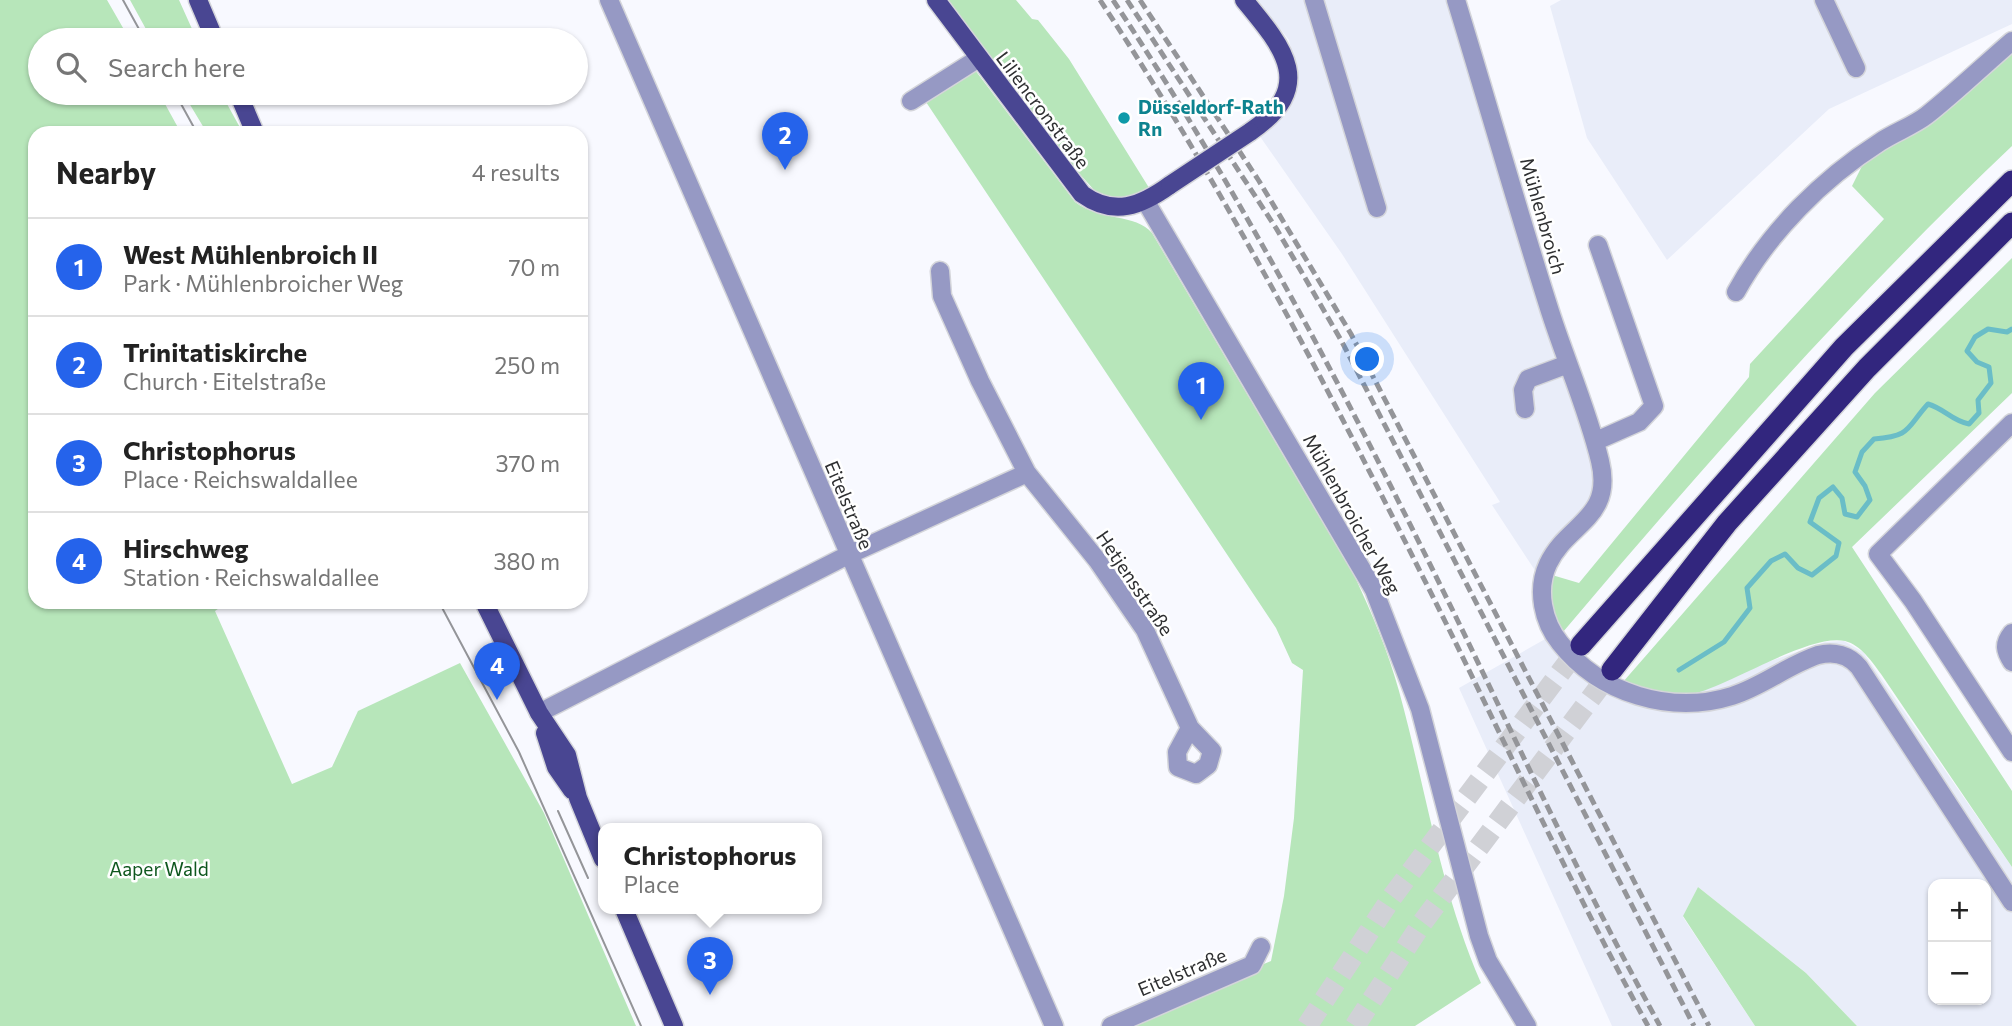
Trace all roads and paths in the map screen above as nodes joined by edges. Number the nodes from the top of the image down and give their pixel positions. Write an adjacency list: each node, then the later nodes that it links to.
1 (198, 0): 8 (main road)
2 (609, 0): 27 (street, Eitelstraße)
3 (936, 0): 10 (main road, Liliencronstraße)
4 (1244, 0): 16 (main road, Liliencronstraße, bridge)
5 (1314, 0): 17 (street)
6 (1456, 0): 22 (street, Mühlenbroich)
7 (1824, 0): 11 (street)
8 (210, 28)
9 (2012, 41): 21 (street)
10 (979, 58): 12 (street); 16 (main road, Liliencronstraße)
11 (1856, 68)
12 (911, 101)
13 (243, 105): 14 (main road)
14 (253, 126)
15 (2012, 181): 30 (highway)
16 (1146, 202): 43 (street, Mühlenbroicher Weg)
17 (1377, 208)
18 (2012, 223): 32 (highway)
19 (1598, 244): 25 (street)
20 (940, 271): 26 (street, Hetjensstraße)
21 (1736, 292)
22 (1568, 364): 23 (street); 25 (street, Mühlenbroich)
23 (1525, 409)
24 (2012, 423): 35 (street)
25 (1595, 441): 37 (street, Mühlenbroich)
26 (1027, 473): 27 (street); 34 (street, Hetjensstraße)
27 (848, 555): 33 (street); 41 (street, Eitelstraße)
28 (488, 609): 33 (main road)
29 (2012, 633): 31 (street)
30 (1581, 645)
31 (2012, 662)
32 (1612, 670)
33 (539, 713): 36 (main road)
34 (1190, 728)
35 (2012, 752)
36 (598, 847)
37 (2012, 902)
38 (626, 914): 40 (main road)
39 (1261, 947): 42 (street, Eitelstraße)
40 (674, 1026)
41 (1054, 1026)
42 (1111, 1026)
43 (1527, 1026)

